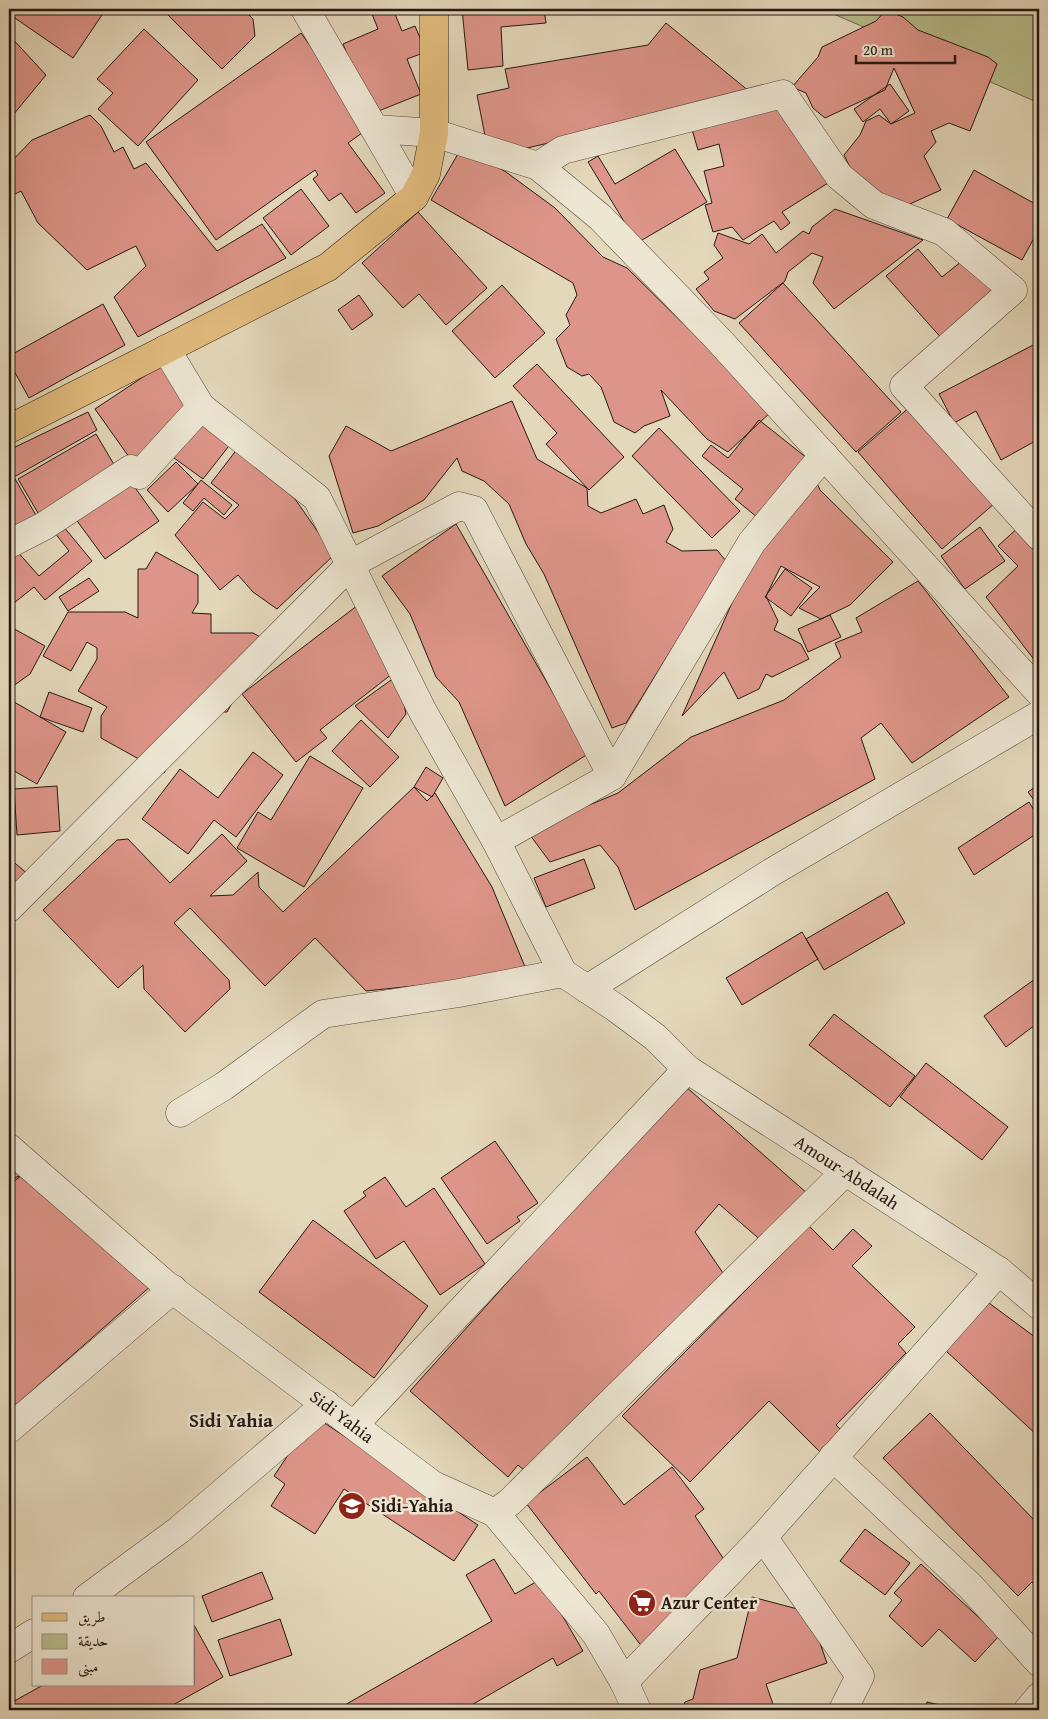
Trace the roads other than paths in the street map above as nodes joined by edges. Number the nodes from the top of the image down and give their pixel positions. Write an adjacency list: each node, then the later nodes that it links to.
1 (305, 9): 3 (street)
2 (434, 9): 4 (main road)
3 (376, 129): 4 (street); 6 (street)
4 (434, 133): 5 (street); 6 (main road)
5 (538, 166): 10 (street); 11 (street)
6 (414, 197): 7 (main road)
7 (166, 349): 8 (street); 9 (main road)
8 (201, 407): 12 (street); 13 (street)
9 (9, 429)
10 (824, 455): 14 (street); 16 (street)
11 (1039, 536)
12 (9, 544)
13 (350, 564): 16 (street); 17 (street); 18 (street)
14 (1039, 692)
15 (1039, 715): 20 (street)
16 (612, 776): 17 (street)
17 (496, 841): 19 (street)
18 (9, 908)
19 (564, 973): 20 (street, Amour-Abdalah); 22 (street)
20 (587, 989): 21 (street, Amour-Abdalah)
21 (688, 1069): 24 (street, Amour-Abdalah); 29 (street)
22 (180, 1113)
23 (11, 1153): 26 (street, Sidi Yahia)
24 (846, 1171): 25 (street, Amour-Abdalah); 32 (street)
25 (999, 1271): 27 (street, Amour-Abdalah); 31 (street)
26 (173, 1289): 28 (street, Sidi Yahia); 30 (street)
27 (1039, 1305)
28 (326, 1404): 29 (street, Sidi Yahia); 34 (street)
29 (354, 1425): 32 (street, Sidi Yahia)
30 (9, 1429)
31 (833, 1457): 33 (street); 37 (street)
32 (495, 1513): 38 (street, Sidi Yahia)
33 (763, 1537): 38 (street); 41 (street)
34 (90, 1596)
35 (32, 1634): 36 (street)
36 (9, 1649)
37 (1039, 1662)
38 (624, 1682): 40 (street, Sidi Yahia)
39 (1039, 1697): 42 (street)
40 (637, 1710)
41 (843, 1710)
42 (1028, 1710)

